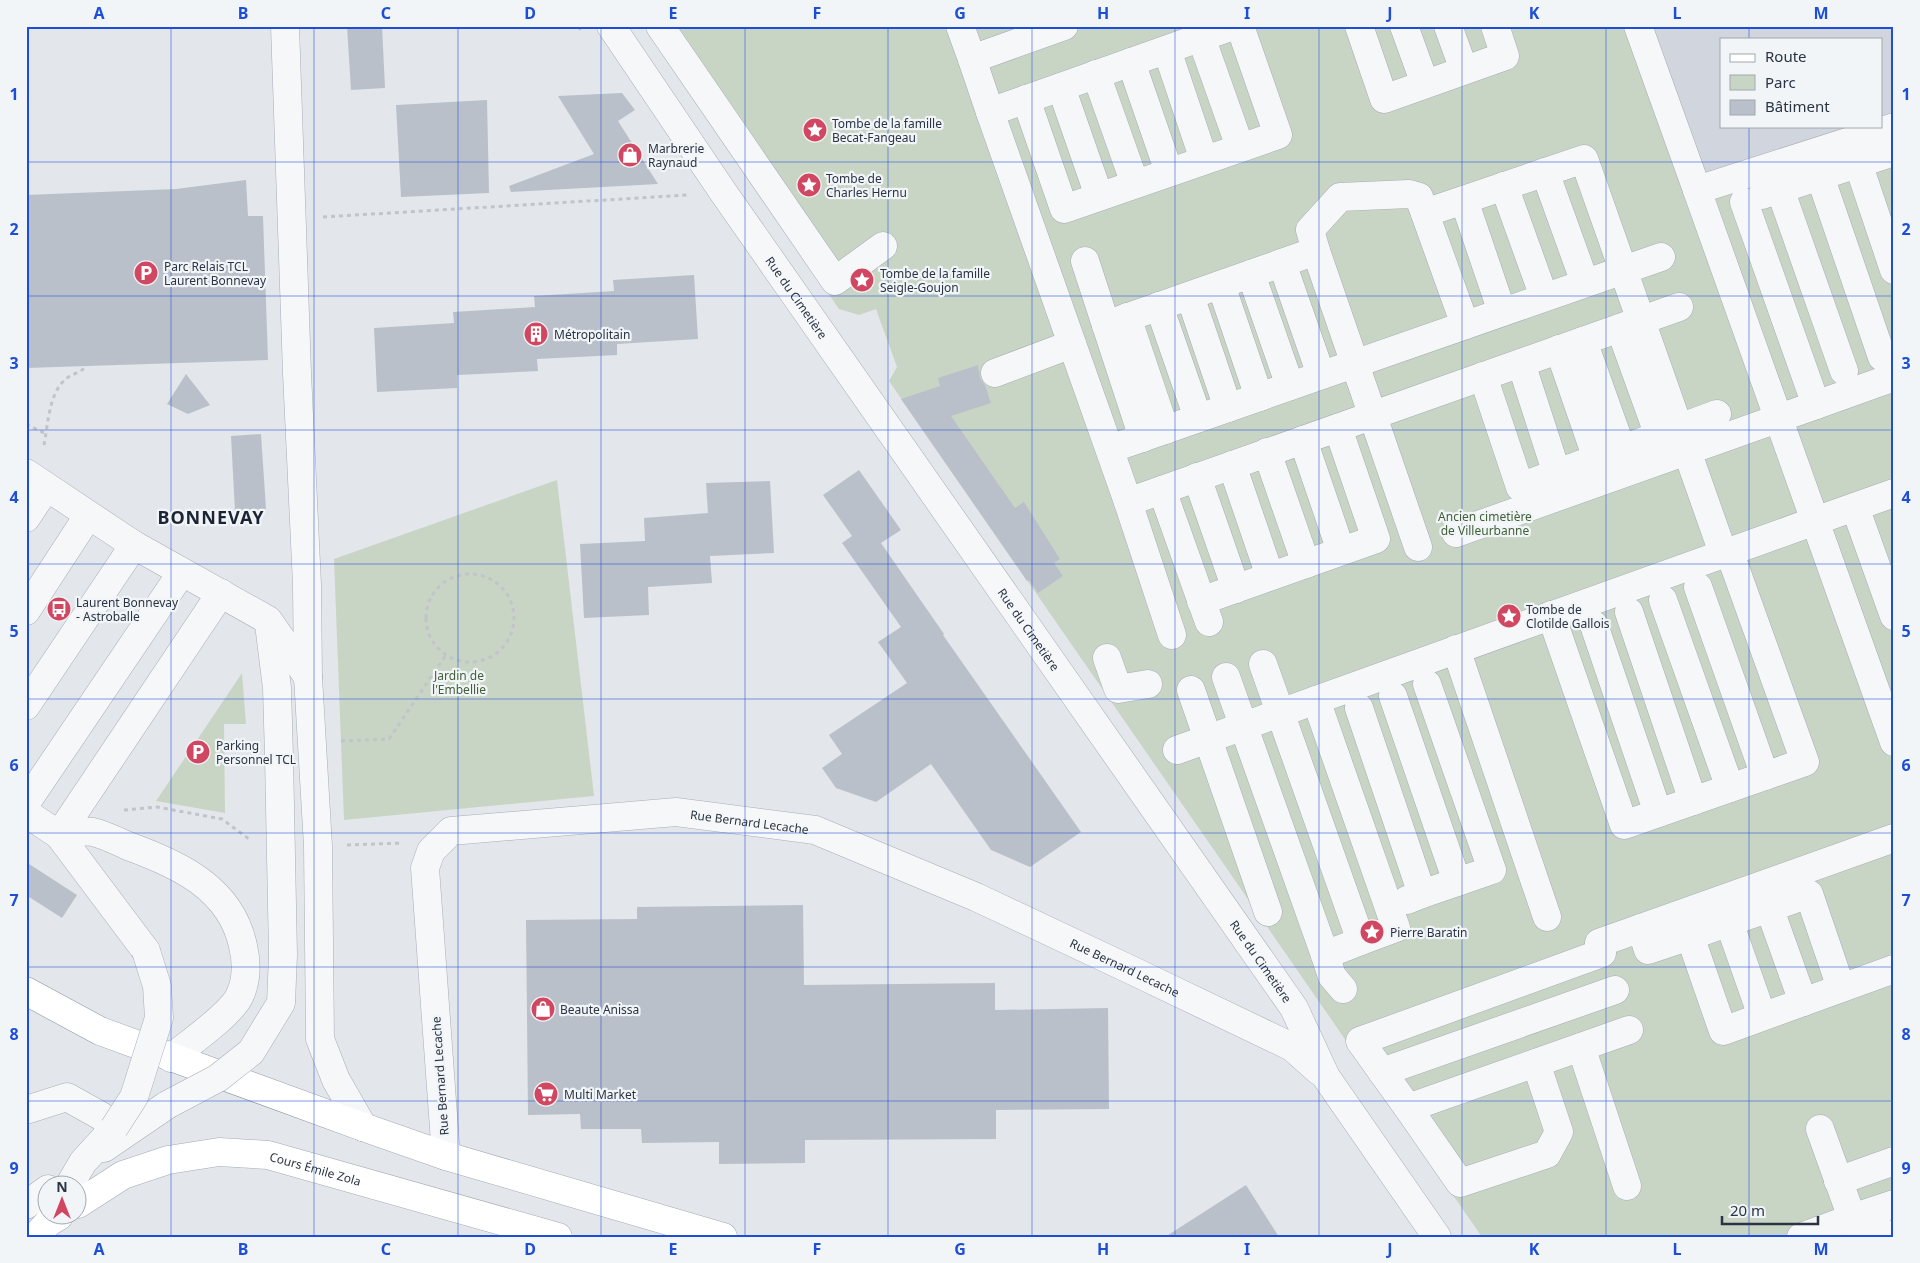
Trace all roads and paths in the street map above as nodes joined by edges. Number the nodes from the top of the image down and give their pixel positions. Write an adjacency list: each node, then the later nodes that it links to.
1 (285, 26): 43 (street)
2 (572, 26): 3 (path)
3 (584, 26)
4 (610, 26): 39 (street, Rue du Cimetière)
5 (660, 26): 44 (street)
6 (960, 26): 19 (street)
7 (1064, 26): 15 (street)
8 (1233, 26): 17 (street)
9 (1240, 26): 28 (street)
10 (1359, 26): 23 (street)
11 (1404, 26): 23 (street)
12 (1448, 26): 21 (street)
13 (1495, 26): 21 (street)
14 (1638, 26): 37 (street)
15 (1037, 31): 16 (street)
16 (1004, 36): 19 (street)
17 (1201, 37): 18 (street); 28 (street)
18 (1166, 50): 20 (street); 29 (street)
19 (972, 59): 26 (street)
20 (1131, 62): 22 (street); 31 (street)
21 (1464, 70): 23 (street)
22 (1096, 74): 24 (street); 34 (street)
23 (1425, 84)
24 (1060, 87): 25 (street); 40 (street)
25 (1026, 99): 26 (street); 40 (street)
26 (990, 112): 62 (street)
27 (1892, 140): 30 (street); 38 (street)
28 (1240, 147): 29 (street)
29 (1204, 160): 31 (street)
30 (1858, 163): 33 (street); 50 (street)
31 (1169, 172): 34 (street)
32 (1545, 172): 35 (street); 49 (street); 52 (street)
33 (1820, 176): 36 (street); 66 (street)
34 (1135, 184): 40 (street)
35 (1504, 186): 41 (street); 55 (street)
36 (1780, 189): 38 (street); 68 (street)
37 (1697, 190): 38 (street); 79 (street)
38 (1740, 190): 73 (street)
39 (723, 192): 43 (path); 174 (street, Rue du Cimetière)
40 (1099, 196)
41 (1464, 200): 42 (street); 58 (street)
42 (1425, 213): 45 (street); 61 (street)
43 (292, 219): 125 (street)
44 (883, 246)
45 (1316, 250): 48 (street); 64 (street)
46 (1661, 257): 49 (street)
47 (1085, 261): 59 (street)
48 (1282, 263): 51 (street); 70 (street)
49 (1624, 270): 52 (street); 60 (street)
50 (1894, 270)
51 (1251, 274): 53 (street); 72 (street)
52 (1585, 283): 55 (street)
53 (1221, 284): 54 (street); 74 (street)
54 (1190, 296): 56 (street); 75 (street)
55 (1544, 297): 58 (street)
56 (1160, 306): 59 (street); 78 (street)
57 (1679, 307): 60 (street)
58 (1502, 312): 61 (street)
59 (1117, 322): 83 (street)
60 (1631, 324): 63 (street); 84 (street)
61 (1465, 325): 64 (street)
62 (1072, 344): 69 (street); 87 (street)
63 (1571, 345): 65 (street); 88 (street); 90 (street)
64 (1355, 363): 70 (street); 77 (street)
65 (1521, 363): 71 (street); 92 (street)
66 (1890, 363): 68 (street); 73 (street)
67 (86, 366): 82 (path)
68 (1844, 371): 73 (street)
69 (995, 373)
70 (1321, 375): 72 (street)
71 (1483, 376): 77 (street); 92 (street)
72 (1290, 386): 74 (street)
73 (1812, 394): 79 (street)
74 (1259, 397): 75 (street)
75 (1228, 408): 78 (street)
76 (1717, 414): 84 (street)
77 (1373, 415): 81 (street); 104 (street)
78 (1198, 418): 83 (street)
79 (1778, 418): 84 (street); 101 (street)
80 (26, 424): 82 (path)
81 (1338, 428): 85 (street); 105 (street)
82 (46, 434): 86 (path)
83 (1154, 434): 87 (street)
84 (1675, 438): 88 (street); 102 (street); 106 (street)
85 (1303, 440): 89 (street); 105 (street)
86 (44, 445)
87 (1110, 449): 97 (street)
88 (1622, 450): 90 (street)
89 (1267, 452): 91 (street); 107 (street)
90 (1596, 459): 92 (street)
91 (1232, 465): 93 (street); 109 (street)
92 (1557, 474)
93 (1197, 478): 95 (street); 111 (street)
94 (36, 480): 99 (street); 100 (street)
95 (1162, 490): 97 (street); 111 (street)
96 (1894, 493): 98 (street)
97 (1128, 502): 120 (street)
98 (1855, 507): 101 (street); 116 (street)
99 (88, 516): 103 (street); 114 (street)
100 (26, 518)
101 (1815, 521): 106 (street); 137 (street)
102 (1456, 533)
103 (134, 545): 108 (street); 130 (street)
104 (1418, 546)
105 (1341, 551): 107 (street)
106 (1730, 559): 110 (street); 119 (street); 139 (street)
107 (1306, 564): 109 (street)
108 (182, 572): 112 (street); 142 (street)
109 (1270, 576): 111 (street)
110 (1698, 587): 113 (street); 139 (street)
111 (1236, 588)
112 (221, 593): 117 (street); 143 (street)
113 (1663, 600): 115 (street); 140 (street)
114 (26, 611)
115 (1629, 612): 118 (street); 141 (street)
116 (1894, 616)
117 (268, 620): 125 (street); 182 (street, bridge)
118 (1594, 625): 119 (street); 145 (street)
119 (1555, 627): 123 (street); 145 (street)
120 (1172, 635)
121 (446, 655): 121 (path); 136 (path)
122 (1107, 658): 127 (street)
123 (1438, 663): 129 (street); 132 (street); 151 (street); 156 (street)
124 (1263, 664): 133 (street)
125 (308, 677): 150 (street)
126 (1226, 677): 134 (street)
127 (1148, 684)
128 (1191, 690): 135 (street)
129 (1393, 696): 131 (street); 151 (street)
130 (26, 706)
131 (1359, 708): 132 (street); 152 (street)
132 (1320, 710): 133 (street); 153 (street)
133 (1280, 712): 134 (street); 160 (street)
134 (1244, 726): 135 (street); 161 (street)
135 (1208, 738): 138 (street); 155 (street)
136 (336, 741)
137 (1894, 742)
138 (1177, 750)
139 (1765, 776): 140 (street)
140 (1730, 788): 141 (street)
141 (1693, 801): 145 (street)
142 (26, 802)
143 (78, 806): 146 (street); 148 (path)
144 (26, 813): 146 (street)
145 (1658, 813)
146 (59, 835): 171 (street); 177 (street, bridge)
147 (1894, 838): 158 (street)
148 (250, 839)
149 (399, 842): 150 (path)
150 (318, 846): 178 (street)
151 (1457, 882): 152 (street)
152 (1422, 894): 153 (street)
153 (1389, 907): 160 (street)
154 (1770, 907): 157 (street); 163 (street); 167 (street)
155 (1268, 912)
156 (1547, 917)
157 (1729, 922): 159 (street); 168 (street)
158 (1641, 928): 159 (street); 173 (street)
159 (1690, 936): 168 (street)
160 (1361, 942): 161 (street)
161 (1325, 955): 164 (street)
162 (1894, 968): 163 (street)
163 (1841, 988): 167 (street)
164 (1343, 989)
165 (1616, 990): 173 (street)
166 (26, 991): 171 (main road)
167 (1803, 1002): 168 (street)
168 (1762, 1016)
169 (1629, 1030): 170 (street)
170 (1580, 1047): 172 (street); 186 (street)
171 (171, 1058): 178 (main road)
172 (1536, 1063): 175 (street); 175 (street)
173 (1382, 1072): 175 (street)
174 (1326, 1077): 180 (street, Rue Bernard Lecache); 194 (street, Rue du Cimetière)
175 (1408, 1108)
176 (26, 1110): 177 (street)
177 (114, 1128): 182 (street)
178 (363, 1128): 180 (main road)
179 (1820, 1129): 185 (street)
180 (446, 1156): 193 (main road)
181 (1894, 1161): 185 (street)
182 (83, 1162): 183 (street); 184 (street)
183 (65, 1176)
184 (75, 1176)
185 (1838, 1181): 191 (street)
186 (1627, 1186)
187 (38, 1196): 190 (street)
188 (88, 1198): 192 (main road, Cours Émile Zola)
189 (1894, 1204): 191 (street)
190 (26, 1205)
191 (1859, 1231): 195 (street); 196 (street)
192 (558, 1237)
193 (723, 1237)
194 (1437, 1237)
195 (1801, 1237)
196 (1884, 1237)

